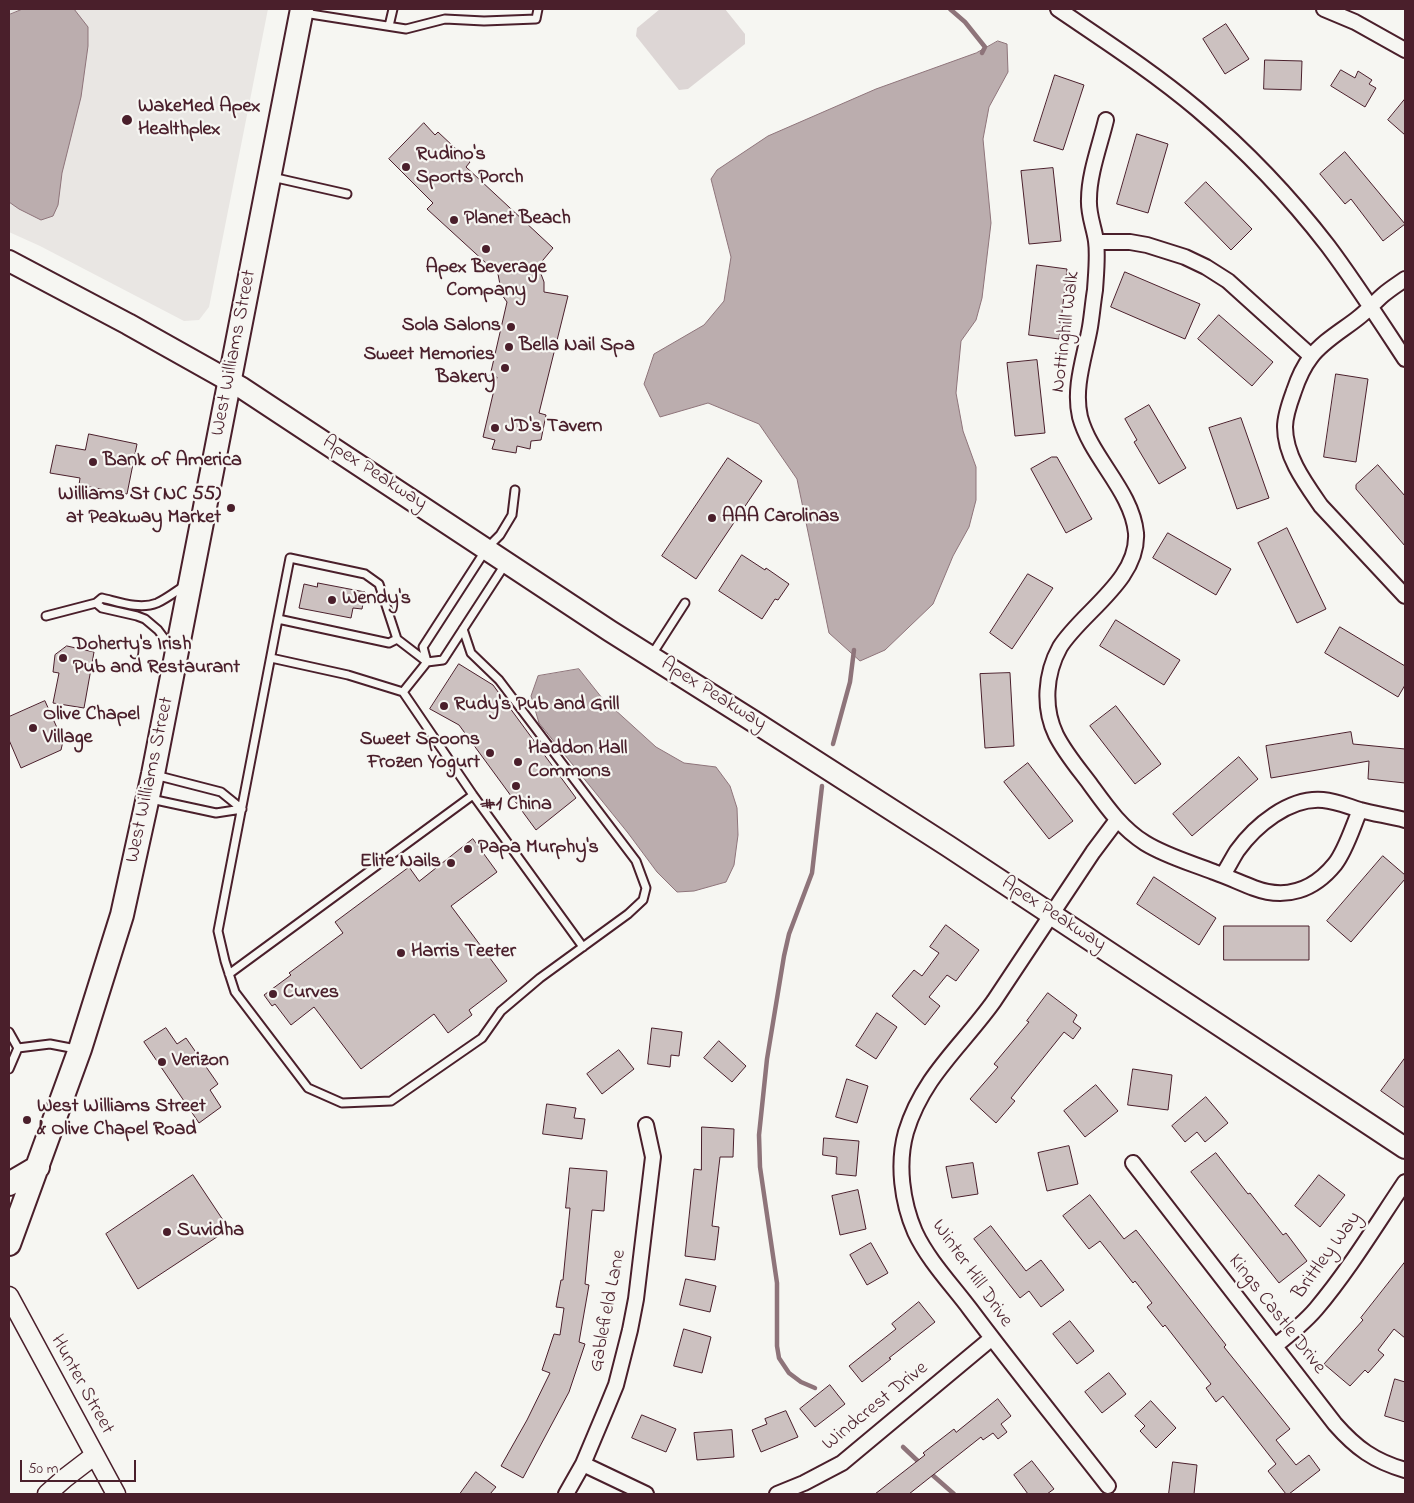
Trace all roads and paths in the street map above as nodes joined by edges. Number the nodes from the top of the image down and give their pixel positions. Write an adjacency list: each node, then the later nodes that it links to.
1 (393, 9): 6 (lane)
2 (538, 9): 6 (lane)
3 (1058, 9): 14 (street)
4 (1324, 9): 7 (street)
5 (302, 11): 6 (lane); 9 (main road, West Williams Street)
6 (389, 26)
7 (1405, 50)
8 (1106, 120): 11 (street, Nottinghill Walk)
9 (270, 177): 10 (lane); 17 (main road, West Williams Street)
10 (347, 194)
11 (1096, 242): 15 (street); 39 (street, Nottinghill Walk)
12 (9, 261): 17 (main road, Apex Peakway)
13 (1405, 279): 14 (street)
14 (1371, 307): 15 (street); 16 (street)
15 (1311, 356): 22 (street)
16 (1405, 359)
17 (229, 381): 19 (main road, Apex Peakway); 21 (main road, West Williams Street)
18 (515, 490): 19 (lane)
19 (487, 548): 20 (main road, Apex Peakway); 32 (lane)
20 (507, 561): 27 (lane); 30 (main road, Apex Peakway)
21 (190, 582): 23 (lane); 29 (main road, West Williams Street)
22 (1405, 596)
23 (96, 603): 25 (lane); 29 (lane)
24 (685, 603): 30 (lane)
25 (46, 616)
26 (278, 619): 28 (lane); 28 (lane); 31 (lane)
27 (463, 628): 32 (lane); 43 (lane)
28 (397, 639): 32 (lane)
29 (176, 655): 34 (main road, West Williams Street)
30 (651, 656): 42 (main road, Apex Peakway)
31 (271, 658): 33 (lane); 37 (lane)
32 (427, 662): 33 (lane)
33 (402, 692): 35 (lane)
34 (153, 774): 36 (main road, West Williams Street); 37 (lane)
35 (473, 795): 43 (lane); 44 (lane)
36 (148, 798): 37 (lane); 47 (main road, West Williams Street)
37 (242, 809): 44 (lane)
38 (1360, 810): 40 (street); 41 (street); 41 (street)
39 (1117, 820): 41 (street, Nottinghill Walk); 42 (street, Winter Hill Drive)
40 (1405, 820)
41 (1223, 875)
42 (1052, 915): 50 (main road, Apex Peakway); 57 (street, Winter Hill Drive)
43 (583, 947): 44 (lane)
44 (229, 974)
45 (9, 1032): 46 (lane)
46 (18, 1048): 47 (lane); 48 (lane)
47 (80, 1050): 52 (main road, West Williams Street)
48 (9, 1069)
49 (646, 1125): 60 (street, Gablefield Lane)
50 (1405, 1148)
51 (1133, 1162): 58 (street, Kings Castle Drive)
52 (38, 1167): 54 (main road); 55 (main road, West Williams Street)
53 (1405, 1182): 58 (street, Brittley Way)
54 (9, 1184)
55 (9, 1244)
56 (9, 1296): 59 (street, Hunter Street)
57 (992, 1338): 62 (street, Winter Hill Drive); 67 (street, Windcrest Drive)
58 (1275, 1346): 61 (street, Kings Castle Drive)
59 (95, 1455): 63 (street); 64 (street, Hunter Street)
60 (583, 1464): 65 (street, Gablefield Lane); 66 (street)
61 (1405, 1470)
62 (1108, 1486)
63 (47, 1494)
64 (116, 1494)
65 (566, 1494)
66 (646, 1494)
67 (777, 1494)

